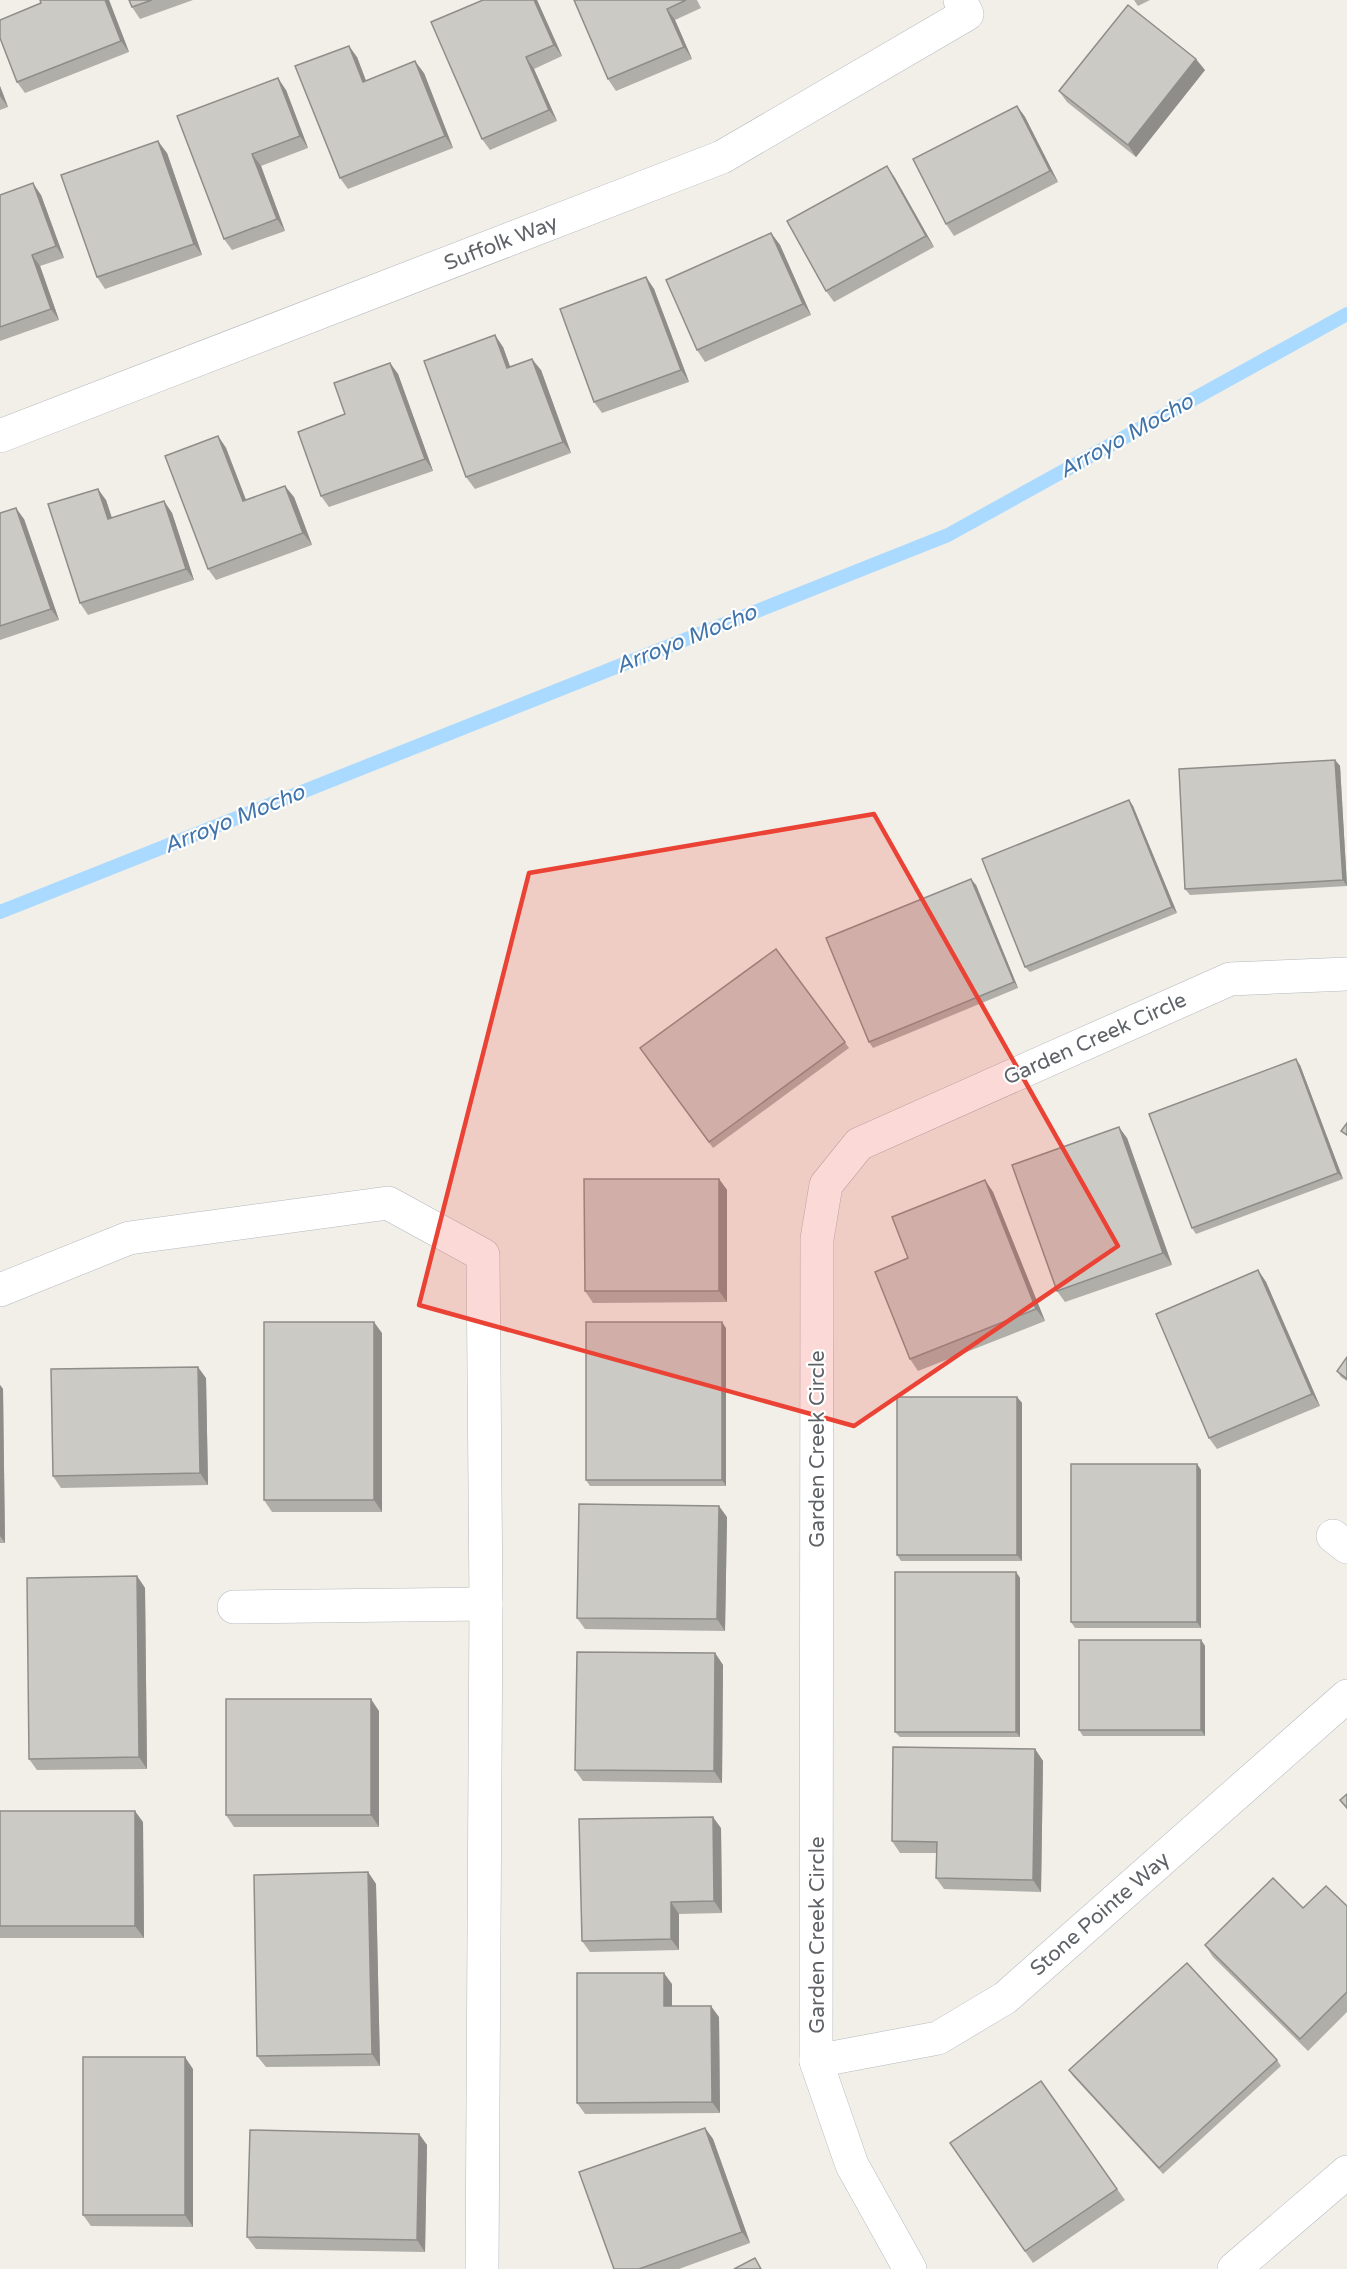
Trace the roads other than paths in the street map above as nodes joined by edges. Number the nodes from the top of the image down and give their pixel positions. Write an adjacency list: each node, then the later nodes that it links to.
1 (960, 0): 2 (street, Suffolk Way)
2 (0, 436)
3 (1347, 974): 8 (street, Garden Creek Circle)
4 (0, 1290): 5 (street)
5 (486, 1604): 6 (street); 10 (street)
6 (234, 1607)
7 (1347, 1696): 8 (street, Stone Pointe Way)
8 (816, 2061): 11 (street, Garden Creek Circle)
9 (1347, 2172): 12 (street)
10 (483, 2269)
11 (910, 2269)
12 (1234, 2269)

